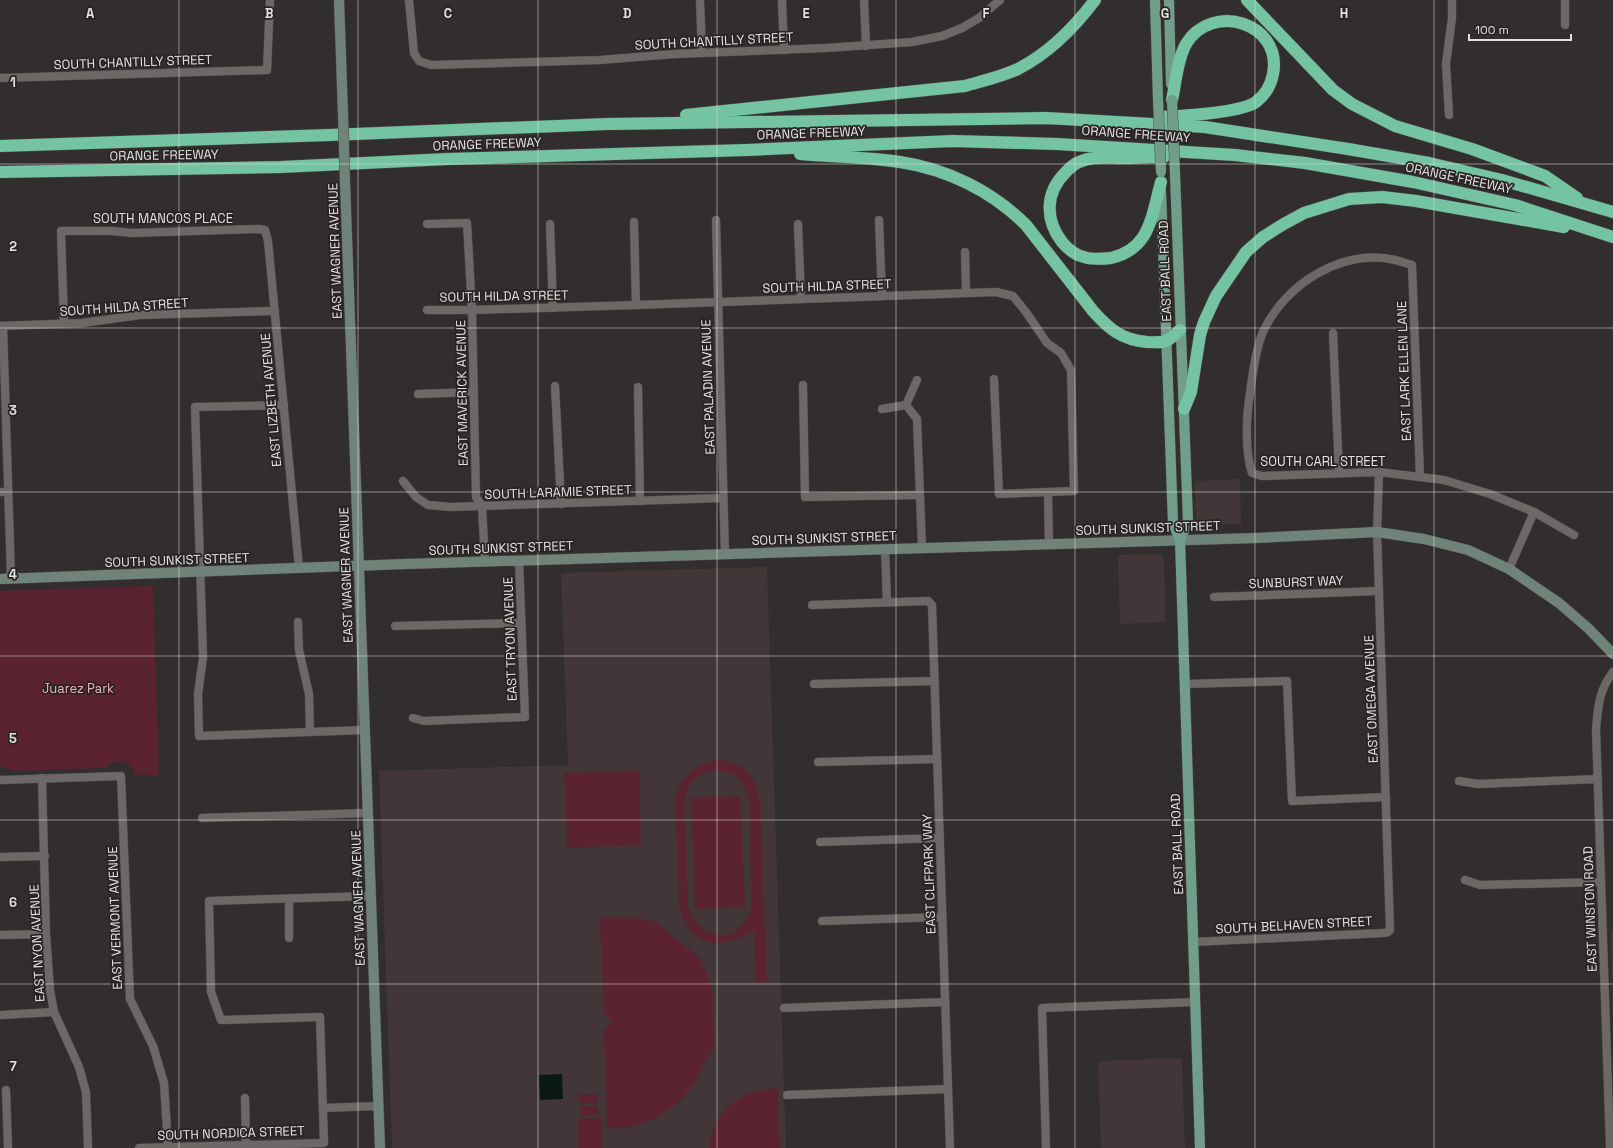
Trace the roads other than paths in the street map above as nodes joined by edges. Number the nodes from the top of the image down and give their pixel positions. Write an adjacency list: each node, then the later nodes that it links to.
1 (270, 0): 18 (street, SOUTH CHANTILLY STREET)
2 (339, 0): 87 (street, EAST WAGNER AVENUE, bridge)
3 (409, 0): 17 (street, SOUTH CHANTILLY STREET)
4 (700, 0): 17 (street)
5 (782, 0): 16 (street)
6 (864, 0): 15 (street)
7 (1000, 0): 15 (street, SOUTH CHANTILLY STREET)
8 (1095, 0): 22 (highway)
9 (1155, 0): 27 (main road, EAST BALL ROAD, bridge)
10 (1169, 0): 19 (main road, EAST BALL ROAD)
11 (1246, 0): 28 (highway)
12 (1452, 0): 20 (street)
13 (1565, 0): 14 (street)
14 (1565, 25)
15 (866, 46): 16 (street, SOUTH CHANTILLY STREET)
16 (784, 50): 17 (street, SOUTH CHANTILLY STREET)
17 (702, 53)
18 (0, 78)
19 (1172, 100): 21 (highway); 51 (main road, EAST BALL ROAD, bridge)
20 (1448, 115)
21 (1046, 118): 22 (highway, ORANGE FREEWAY); 28 (highway, ORANGE FREEWAY)
22 (607, 124): 23 (highway, ORANGE FREEWAY)
23 (0, 146)
24 (747, 150): 25 (highway, ORANGE FREEWAY); 26 (highway, ORANGE FREEWAY); 53 (highway)
25 (1235, 155): 27 (highway); 37 (highway, ORANGE FREEWAY)
26 (0, 172)
27 (1161, 177): 53 (main road, EAST BALL ROAD)
28 (1586, 204): 29 (highway, ORANGE FREEWAY)
29 (1613, 212)
30 (716, 220): 43 (street, EAST PALADIN AVENUE)
31 (879, 220): 41 (street)
32 (634, 222): 44 (street)
33 (427, 224): 47 (street, EAST MAVERICK AVENUE)
34 (550, 224): 45 (street)
35 (798, 224): 42 (street)
36 (265, 230): 48 (street, EAST LIZBETH AVENUE); 49 (street, SOUTH MANCOS PLACE)
37 (1611, 236): 65 (highway)
38 (965, 252): 40 (street)
39 (1412, 265): 67 (street, SOUTH CARL STREET); 68 (street, EAST LARK ELLEN LANE)
40 (966, 292): 41 (street, SOUTH HILDA STREET); 71 (street, SOUTH HILDA STREET)
41 (882, 296): 42 (street, SOUTH HILDA STREET)
42 (801, 299): 43 (street, SOUTH HILDA STREET)
43 (718, 301): 44 (street, SOUTH HILDA STREET); 73 (street, EAST PALADIN AVENUE)
44 (636, 305): 45 (street, SOUTH HILDA STREET)
45 (553, 308): 47 (street, SOUTH HILDA STREET)
46 (427, 310): 47 (street, SOUTH HILDA STREET)
47 (472, 310): 59 (street, EAST MAVERICK AVENUE)
48 (275, 311): 49 (street, SOUTH HILDA STREET); 61 (street, EAST LIZBETH AVENUE)
49 (64, 324): 50 (street, SOUTH HILDA STREET)
50 (2, 326): 63 (street)
51 (1180, 330): 53 (highway); 65 (main road, EAST BALL ROAD)
52 (1333, 334): 67 (street)
53 (1167, 341): 80 (main road, EAST BALL ROAD)
54 (994, 379): 71 (street)
55 (917, 380): 62 (street)
56 (803, 385): 72 (street)
57 (555, 386): 75 (street)
58 (638, 387): 74 (street)
59 (474, 392): 60 (street); 76 (street, EAST MAVERICK AVENUE)
60 (418, 394)
61 (284, 405): 88 (street, EAST LIZBETH AVENUE); 90 (street)
62 (906, 405): 64 (street); 72 (street)
63 (3, 408): 70 (street)
64 (882, 409)
65 (1184, 409): 80 (main road, EAST BALL ROAD)
66 (1379, 472): 67 (street, SOUTH CARL STREET); 68 (street, SOUTH CARL STREET); 78 (street, EAST OMEGA AVENUE)
67 (1339, 473)
68 (1420, 477): 77 (street, SOUTH CARL STREET)
69 (403, 481): 76 (street, SOUTH LARAMIE STREET)
70 (4, 492): 91 (street)
71 (1048, 492): 81 (street)
72 (919, 495): 82 (street)
73 (723, 498): 74 (street, SOUTH LARAMIE STREET); 84 (street, EAST PALADIN AVENUE)
74 (640, 501): 75 (street, SOUTH LARAMIE STREET)
75 (561, 504): 76 (street, SOUTH LARAMIE STREET)
76 (482, 506): 86 (street, EAST MAVERICK AVENUE)
77 (1534, 512): 79 (street, SOUTH CARL STREET); 89 (street)
78 (1377, 532): 80 (street, SOUTH SUNKIST STREET); 89 (street, SOUTH SUNKIST STREET); 93 (street, EAST OMEGA AVENUE)
79 (1574, 535)
80 (1180, 540): 81 (street, SOUTH SUNKIST STREET); 104 (main road, EAST BALL ROAD)
81 (1049, 544): 82 (street, SOUTH SUNKIST STREET)
82 (922, 548): 83 (street, SOUTH SUNKIST STREET)
83 (885, 549): 84 (street, SOUTH SUNKIST STREET); 95 (street)
84 (725, 554): 85 (street, SOUTH SUNKIST STREET)
85 (519, 561): 86 (street, SOUTH SUNKIST STREET); 98 (street, EAST TRYON AVENUE)
86 (485, 562): 87 (street, SOUTH SUNKIST STREET)
87 (358, 566): 88 (street, SOUTH SUNKIST STREET); 106 (street, EAST WAGNER AVENUE)
88 (299, 568): 90 (street, SOUTH SUNKIST STREET)
89 (1509, 569): 100 (street, SOUTH SUNKIST STREET)
90 (201, 572): 91 (street, SOUTH SUNKIST STREET); 107 (street)
91 (11, 578): 92 (street, SOUTH SUNKIST STREET)
92 (0, 579)
93 (1379, 591): 94 (street, SUNBURST WAY); 114 (street, EAST OMEGA AVENUE)
94 (1214, 597)
95 (887, 602): 96 (street); 102 (street, EAST CLIFPARK WAY)
96 (812, 605)
97 (298, 622): 107 (street)
98 (521, 623): 99 (street); 105 (street, EAST TRYON AVENUE)
99 (395, 626)
100 (1613, 654)
101 (1613, 672): 111 (street, EAST WINSTON ROAD)
102 (934, 681): 103 (street); 108 (street, EAST CLIFPARK WAY)
103 (814, 684)
104 (1185, 684): 114 (street); 131 (main road, EAST BALL ROAD)
105 (413, 718)
106 (364, 730): 107 (street); 115 (street, EAST WAGNER AVENUE)
107 (310, 732)
108 (937, 759): 109 (street); 117 (street, EAST CLIFPARK WAY)
109 (818, 762)
110 (42, 778): 112 (street); 120 (street, EAST NYON AVENUE); 144 (street, EAST VERMONT AVENUE)
111 (1598, 779): 113 (street); 122 (street, EAST WINSTON ROAD)
112 (1, 780)
113 (1460, 781)
114 (1386, 797): 127 (street, EAST OMEGA AVENUE)
115 (368, 813): 116 (street); 123 (street, EAST WAGNER AVENUE)
116 (202, 818)
117 (940, 838): 118 (street); 125 (street, EAST CLIFPARK WAY)
118 (820, 842)
119 (0, 856): 120 (street)
120 (45, 856): 128 (street, EAST NYON AVENUE)
121 (1465, 880): 122 (street)
122 (1601, 882): 152 (street, EAST WINSTON ROAD)
123 (371, 896): 124 (street); 141 (street, EAST WAGNER AVENUE)
124 (289, 899): 130 (street); 142 (street)
125 (942, 917): 126 (street); 132 (street, EAST CLIFPARK WAY)
126 (822, 921)
127 (1390, 925): 131 (street, SOUTH BELHAVEN STREET)
128 (46, 934): 129 (street); 135 (street, EAST NYON AVENUE)
129 (0, 935)
130 (289, 938)
131 (1193, 942): 133 (main road, EAST BALL ROAD)
132 (945, 1002): 134 (street); 138 (street, EAST CLIFPARK WAY)
133 (1195, 1002): 150 (street); 151 (main road, EAST BALL ROAD)
134 (784, 1008)
135 (54, 1012): 136 (street); 146 (street, EAST NYON AVENUE)
136 (1, 1015)
137 (6, 1090): 145 (street)
138 (948, 1090): 139 (street); 149 (street, EAST CLIFPARK WAY)
139 (787, 1095)
140 (245, 1098): 143 (street)
141 (378, 1106): 142 (street); 148 (street, EAST WAGNER AVENUE)
142 (322, 1108): 143 (street, SOUTH NORDICA STREET)
143 (246, 1145): 144 (street, SOUTH NORDICA STREET)
144 (168, 1147): 147 (street, SOUTH NORDICA STREET)
145 (8, 1148)
146 (88, 1148)
147 (139, 1148)
148 (380, 1148)
149 (950, 1148)
150 (1046, 1148)
151 (1200, 1148)
152 (1610, 1148)

